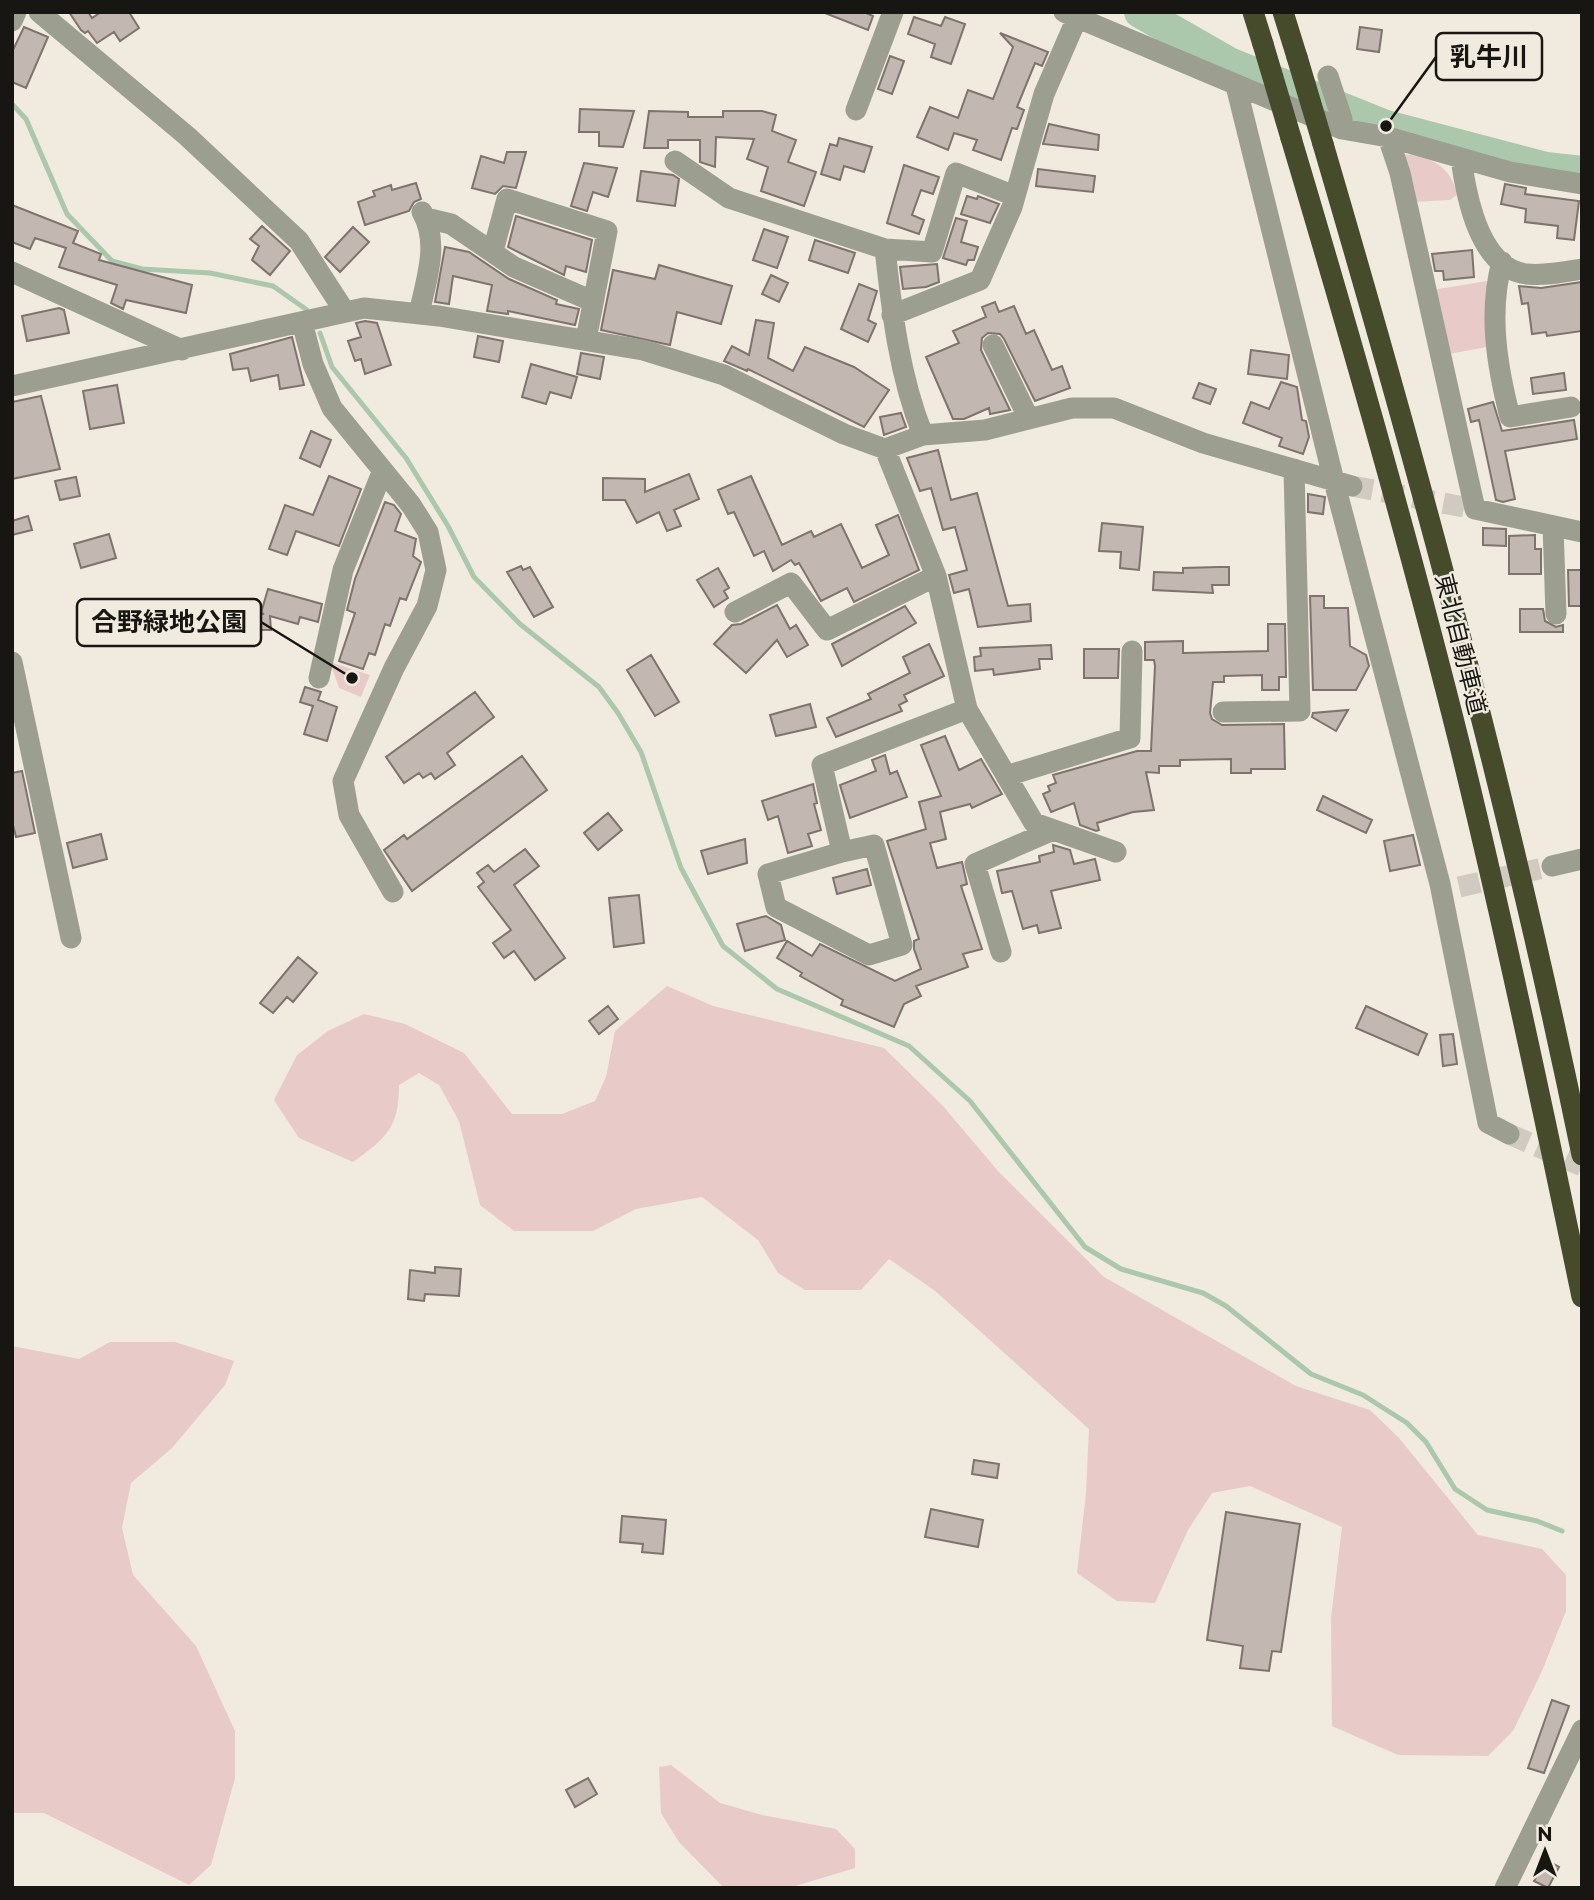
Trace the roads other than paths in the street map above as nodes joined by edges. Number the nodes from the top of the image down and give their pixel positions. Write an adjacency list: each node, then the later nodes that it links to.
1 (16, 12): 7 (street)
2 (39, 12): 23 (street)
3 (893, 12): 10 (street)
4 (1253, 12): 60 (highway, 東北自動車道, bridge)
5 (1283, 12): 59 (highway, 東北自動車道, bridge)
6 (1070, 15): 9 (street); 16 (street)
7 (12, 22)
8 (1328, 76): 11 (street)
9 (1236, 86): 11 (street); 37 (street)
10 (856, 110)
11 (1342, 124): 12 (street)
12 (1388, 137): 13 (street); 38 (street)
13 (1461, 158): 15 (street); 19 (street)
14 (675, 161): 17 (street)
15 (1582, 184)
16 (1015, 196): 17 (street); 25 (street)
17 (885, 249): 25 (street)
18 (493, 251): 22 (street); 22 (street); 24 (street)
19 (1502, 262): 20 (street); 31 (street)
20 (1582, 269)
21 (12, 272): 29 (street)
22 (592, 301): 27 (street)
23 (345, 312): 24 (street); 26 (street)
24 (419, 313): 27 (street)
25 (892, 315): 33 (street)
26 (302, 322): 29 (street); 36 (street)
27 (586, 340): 34 (street)
28 (993, 345): 32 (street)
29 (182, 350): 30 (street)
30 (12, 386)
31 (1571, 407)
32 (1029, 419): 33 (street); 35 (street)
33 (923, 435): 34 (street)
34 (886, 449): 40 (street)
35 (1294, 469): 37 (street); 48 (street)
36 (383, 470): 45 (street); 55 (street)
37 (1343, 483): 58 (street)
38 (1553, 526): 39 (street); 42 (street)
39 (1582, 532)
40 (936, 576): 41 (street); 47 (street)
41 (735, 612)
42 (1556, 614)
43 (1132, 651): 49 (street)
44 (12, 662): 46 (street)
45 (319, 678)
46 (15, 694): 56 (street)
47 (967, 709): 49 (street); 51 (street)
48 (1223, 712)
49 (1006, 776): 50 (street)
50 (1053, 830): 52 (street); 57 (street)
51 (842, 852): 51 (street)
52 (1116, 852)
53 (1582, 859): 54 (street)
54 (1552, 866)
55 (393, 892)
56 (71, 939)
57 (1001, 952)
58 (1510, 1134)
59 (1582, 1154)
60 (1582, 1297)
61 (1582, 1730): 62 (street)
62 (1505, 1888)

